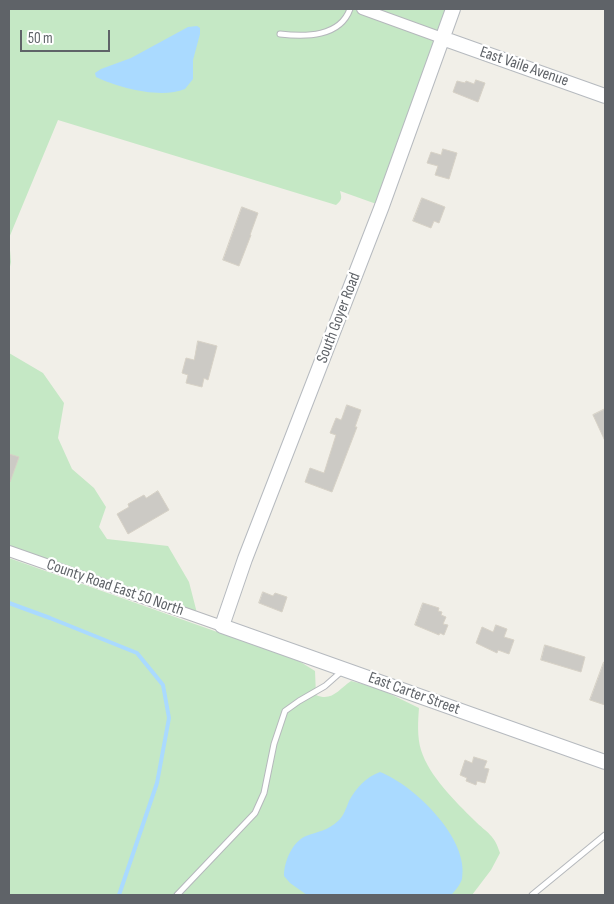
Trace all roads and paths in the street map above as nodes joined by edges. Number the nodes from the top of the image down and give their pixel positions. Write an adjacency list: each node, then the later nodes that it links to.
1 (350, 9): 4 (lane)
2 (362, 9): 5 (street)
3 (453, 9): 5 (street, South Goyer Road)
4 (280, 34)
5 (442, 38): 6 (street, East Vaile Avenue); 8 (street, South Goyer Road)
6 (605, 96)
7 (9, 551): 8 (street, County Road East 50 North)
8 (222, 626): 9 (street, East Carter Street)
9 (344, 669): 10 (street, East Carter Street); 12 (lane)
10 (605, 762)
11 (605, 835): 13 (lane)
12 (177, 895)
13 (532, 895)

